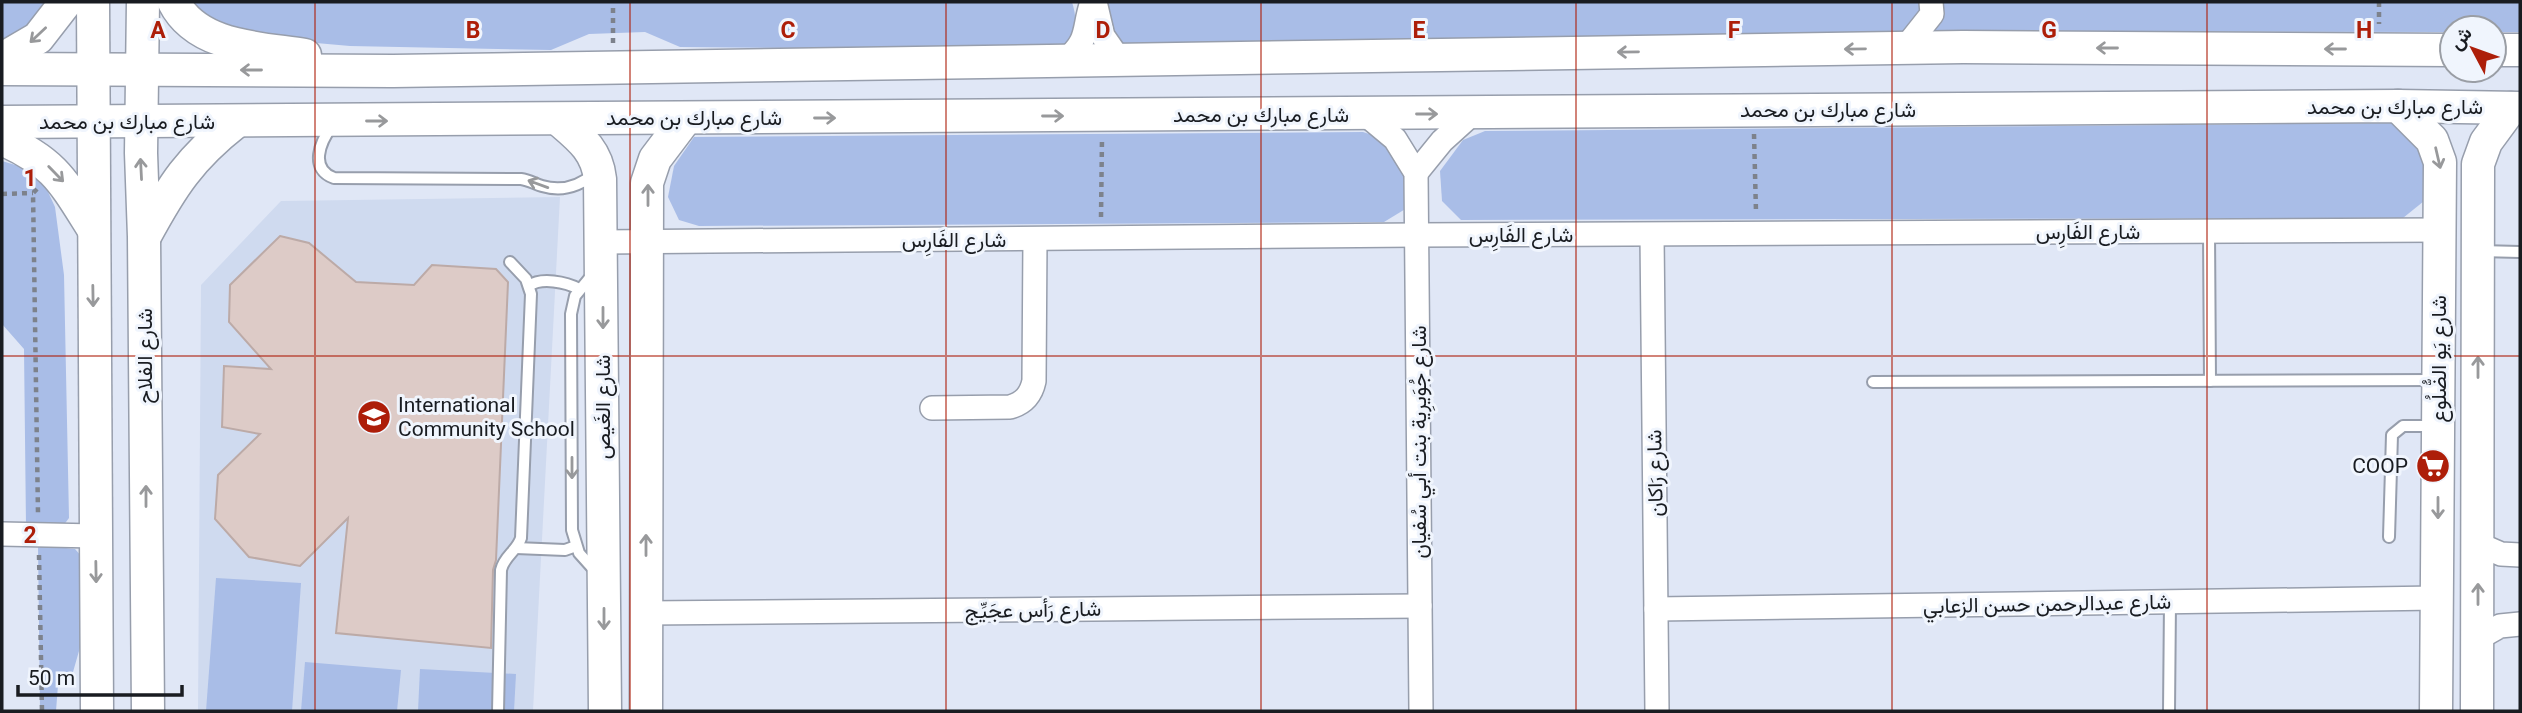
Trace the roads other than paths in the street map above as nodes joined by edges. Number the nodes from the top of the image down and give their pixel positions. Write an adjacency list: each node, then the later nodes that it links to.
1 (66, 2): 10 (main road, one-way to 10)
2 (93, 2): 14 (main road)
3 (143, 2): 15 (main road, شارع الفلاح)
4 (174, 2): 16 (main road)
5 (1093, 2): 11 (street); 12 (street)
6 (1932, 8): 7 (street); 8 (street)
7 (1963, 47): 8 (main road); 9 (main road, one-way to 7)
8 (1905, 48): 11 (main road, one-way to 11)
9 (2438, 50)
10 (2, 59)
11 (1119, 59): 12 (main road)
12 (1065, 60): 16 (main road)
13 (2, 69): 14 (main road)
14 (93, 71): 15 (main road); 23 (main road)
15 (142, 71): 16 (main road, one-way to 15); 24 (main road, شارع الفلاح)
16 (393, 71)
17 (2398, 106): 18 (main road, شارع مبارك بن محمد); 19 (main road, شارع مبارك بن محمد); 32 (main road, شارع يَو الضُّلُوع, one-way to 32)
18 (2516, 108): 39 (main road, شارع يَو الضُّلُوع)
19 (1473, 113): 20 (main road, شارع مبارك بن محمد, one-way to 19); 30 (street)
20 (1365, 114): 21 (main road, شارع مبارك بن محمد, one-way to 20); 30 (street)
21 (685, 118): 22 (main road, شارع مبارك بن محمد); 38 (main road, شارع الغَيص, one-way to 21)
22 (558, 119): 25 (main road, شارع مبارك بن محمد, one-way to 22); 29 (main road, شارع الغَيص)
23 (92, 121): 24 (main road, شارع مبارك بن محمد); 26 (main road, شارع مبارك بن محمد); 31 (main road)
24 (141, 121): 27 (main road, شارع مبارك بن محمد); 36 (main road, شارع الفلاح, one-way to 24)
25 (335, 121): 27 (main road, شارع مبارك بن محمد); 29 (lane, one-way to 25)
26 (2, 122)
27 (236, 122): 36 (main road)
28 (2, 139): 31 (main road, one-way to 31)
29 (599, 168): 41 (main road, شارع الغَيص)
30 (1416, 173): 34 (street, شارع جُوَيرِية بنت أبي سُفيان)
31 (92, 227): 51 (main road, one-way to 51)
32 (2440, 230): 33 (street, شارع الفَارِس); 45 (main road, شارع يَو الضُّلُوع)
33 (2209, 231): 35 (street, شارع الفَارِس); 46 (lane)
34 (1417, 235): 35 (street, شارع الفَارِس); 37 (street, شارع الفَارِس); 60 (street, شارع جُوَيرِية بنت أبي سُفيان)
35 (1653, 235): 61 (street, شارع رَاكان)
36 (145, 237): 66 (main road, شارع الفلاح, one-way to 36)
37 (1035, 240): 38 (street, شارع الفَارِس); 48 (street)
38 (648, 242): 41 (street, شارع الفَارِس); 62 (main road, شارع الغَيص, one-way to 38)
39 (2477, 251): 40 (lane); 53 (main road, شارع يَو الضُّلُوع, one-way to 39)
40 (2520, 252)
41 (603, 253): 44 (lane); 57 (main road, شارع الغَيص, one-way to 57)
42 (510, 262): 43 (lane)
43 (529, 286): 44 (lane); 55 (lane)
44 (579, 289): 54 (lane, one-way to 54)
45 (2439, 380): 46 (lane); 49 (main road, شارع يَو الضُّلُوع)
46 (2210, 381): 47 (lane)
47 (1873, 382)
48 (932, 408)
49 (2439, 426): 52 (lane); 58 (main road, شارع يَو الضُّلُوع, one-way to 58)
50 (2, 534): 51 (street)
51 (95, 536): 65 (main road, one-way to 65)
52 (2389, 537)
53 (2478, 544): 56 (street); 64 (main road, شارع يَو الضُّلُوع, one-way to 53)
54 (576, 546): 55 (lane); 57 (lane)
55 (516, 548): 67 (lane)
56 (2520, 555)
57 (604, 580): 68 (main road, شارع الغَيص, one-way to 68)
58 (2437, 598): 59 (street, شارع عبدالرحمن حسن الزعابي); 73 (main road, شارع يَو الضُّلُوع)
59 (2170, 602): 61 (street, شارع عبدالرحمن حسن الزعابي); 72 (lane)
60 (1420, 606): 62 (street, شارع رَأس عجَيِّج); 70 (street, شارع جُوَيرِية بنت أبي سُفيان)
61 (1656, 610): 71 (street, شارع رَاكان)
62 (646, 613): 69 (main road, شارع الغَيص)
63 (2520, 624): 64 (street)
64 (2477, 639): 74 (main road, شارع يَو الضُّلُوع)
65 (97, 711)
66 (148, 711)
67 (498, 711)
68 (605, 711)
69 (646, 711)
70 (1421, 711)
71 (1657, 711)
72 (2169, 711)
73 (2436, 711)
74 (2477, 711)

